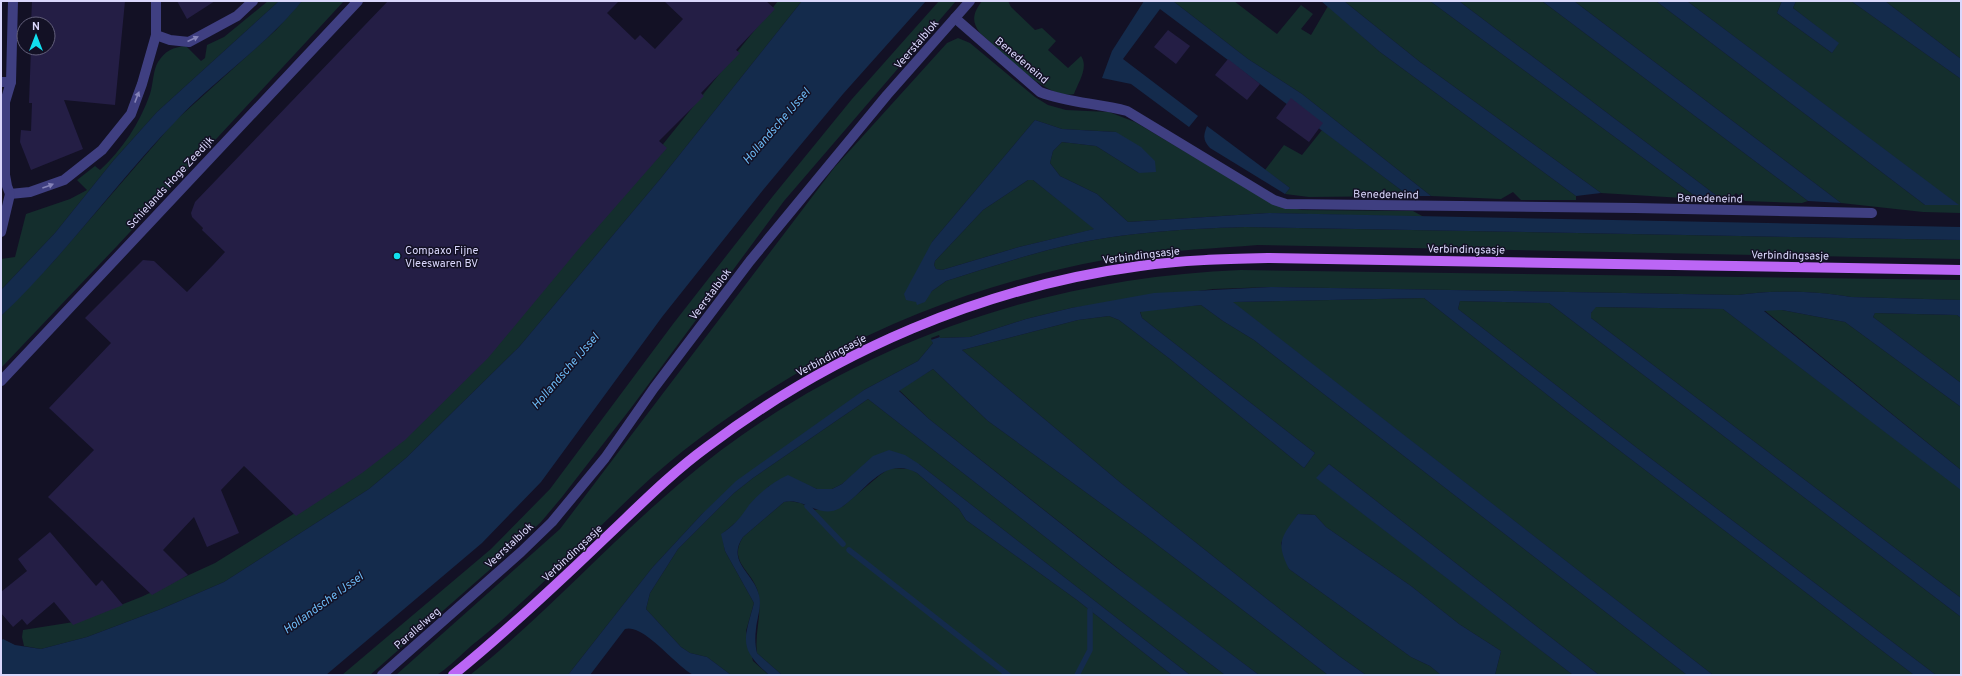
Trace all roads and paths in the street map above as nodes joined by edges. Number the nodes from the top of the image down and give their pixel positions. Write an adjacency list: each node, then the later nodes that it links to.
1 (13, 1): 8 (street)
2 (156, 1): 7 (street)
3 (253, 1): 7 (street, one-way to 3)
4 (358, 1): 14 (street, Schielands Hoge Zeedijk)
5 (970, 1): 6 (street, Veerstalblok)
6 (955, 18): 11 (street, Benedeneind); 15 (street, Veerstalblok)
7 (156, 34): 10 (street, one-way to 7)
8 (6, 82): 9 (street)
9 (3, 160): 10 (street)
10 (10, 194): 12 (street)
11 (1872, 213)
12 (1, 232)
13 (1961, 270): 17 (main road, Verbindingsasje)
14 (1, 381)
15 (467, 599): 16 (street, Parallelweg)
16 (382, 675)
17 (453, 675)

